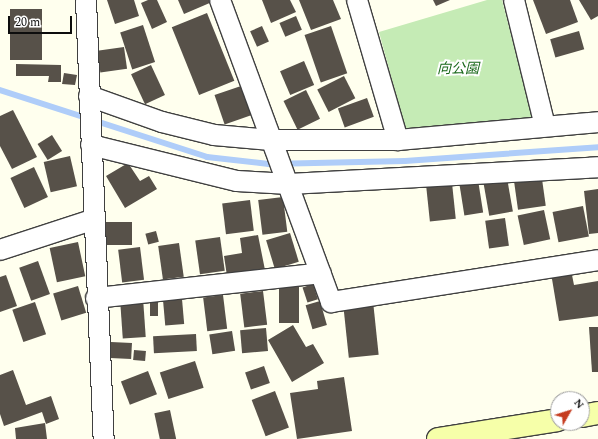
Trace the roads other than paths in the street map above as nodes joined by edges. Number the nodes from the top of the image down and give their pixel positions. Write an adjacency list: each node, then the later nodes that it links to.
1 (86, 0): 5 (street)
2 (220, 0): 10 (street)
3 (357, 0): 9 (street)
4 (514, 0): 7 (street)
5 (90, 102): 8 (street); 10 (street)
6 (598, 122): 7 (street)
7 (545, 126): 9 (street)
8 (91, 138): 12 (street); 13 (street)
9 (398, 140): 10 (street)
10 (273, 145): 12 (street)
11 (598, 167): 12 (street)
12 (288, 181): 16 (street)
13 (92, 220): 14 (street); 17 (street)
14 (0, 250)
15 (598, 260): 16 (street)
16 (321, 273): 17 (street)
17 (96, 298): 19 (street)
18 (550, 421): 20 (main road)
19 (104, 439)
20 (438, 439)

